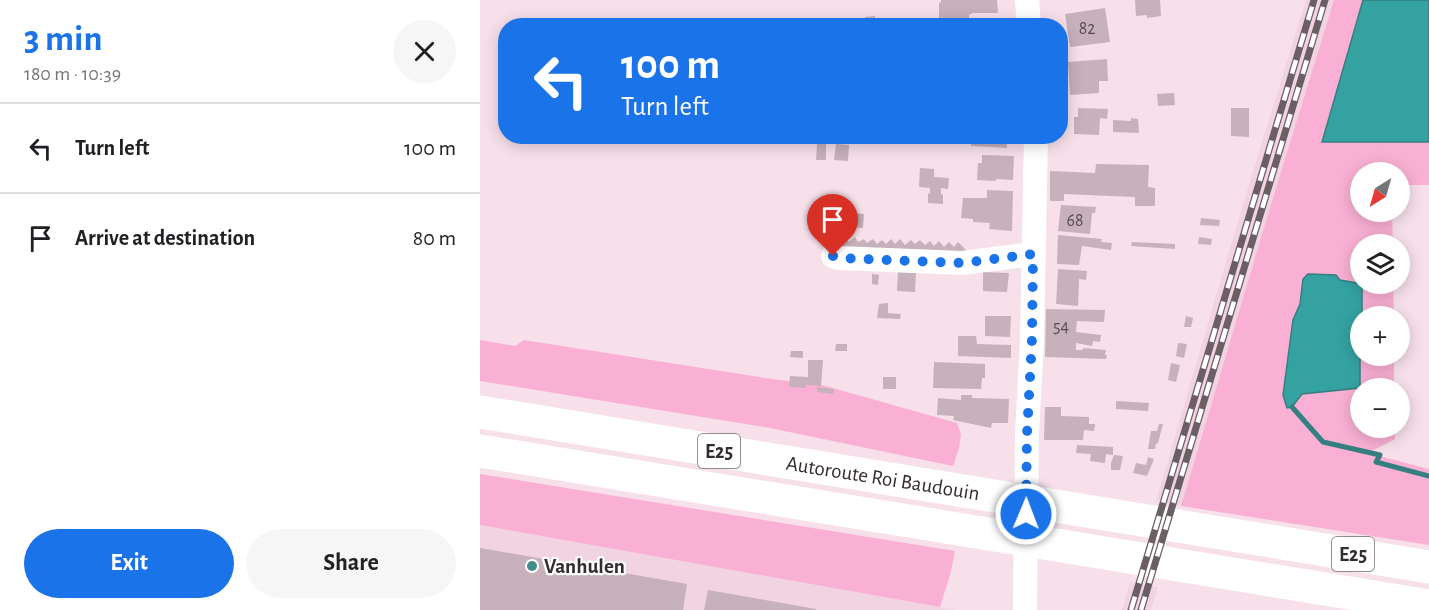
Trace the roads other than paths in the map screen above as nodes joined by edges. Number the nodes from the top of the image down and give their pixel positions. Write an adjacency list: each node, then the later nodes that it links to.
1 (1027, 0): 2 (street)
2 (1028, 18)
3 (1036, 144): 4 (street)
4 (1033, 254): 5 (street); 10 (street)
5 (833, 256)
6 (480, 412): 8 (highway, Autoroute Roi Baudouin / E25)
7 (480, 452): 9 (highway, Autoroute Roi Baudouin / E25)
8 (1429, 567)
9 (1429, 606)
10 (1025, 610)

